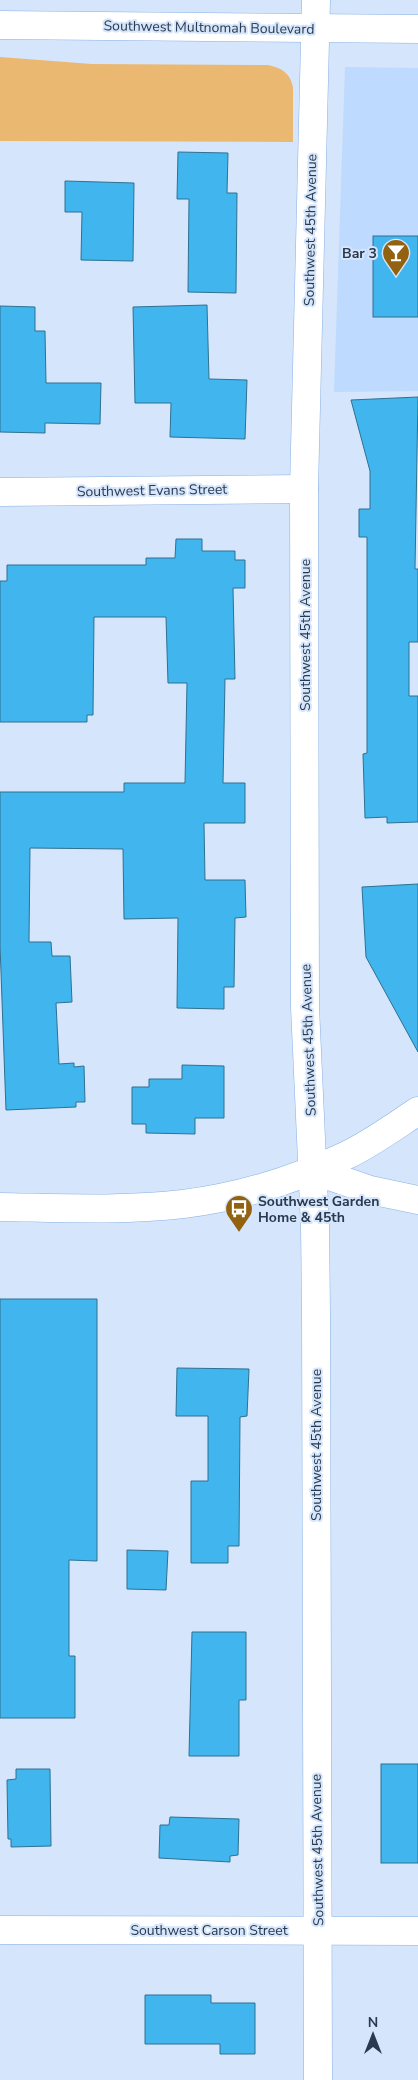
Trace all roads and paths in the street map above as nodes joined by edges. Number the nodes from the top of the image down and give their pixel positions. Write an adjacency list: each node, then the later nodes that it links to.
1 (306, 0): 4 (street)
2 (316, 0): 4 (street, Southwest 45th Avenue)
3 (0, 25): 4 (street, Southwest Multnomah Boulevard)
4 (315, 28): 5 (street, Southwest Multnomah Boulevard); 6 (street, Southwest 45th Avenue)
5 (418, 29)
6 (304, 489): 7 (street, Southwest Evans Street); 9 (street, Southwest 45th Avenue)
7 (0, 492)
8 (418, 1111): 9 (street)
9 (312, 1170): 10 (street); 11 (street); 13 (street, Southwest 45th Avenue)
10 (418, 1200)
11 (0, 1207)
12 (0, 1930): 13 (street, Southwest Carson Street)
13 (318, 1931): 14 (street, Southwest Carson Street); 15 (street, Southwest 45th Avenue)
14 (418, 1931)
15 (318, 2080)

